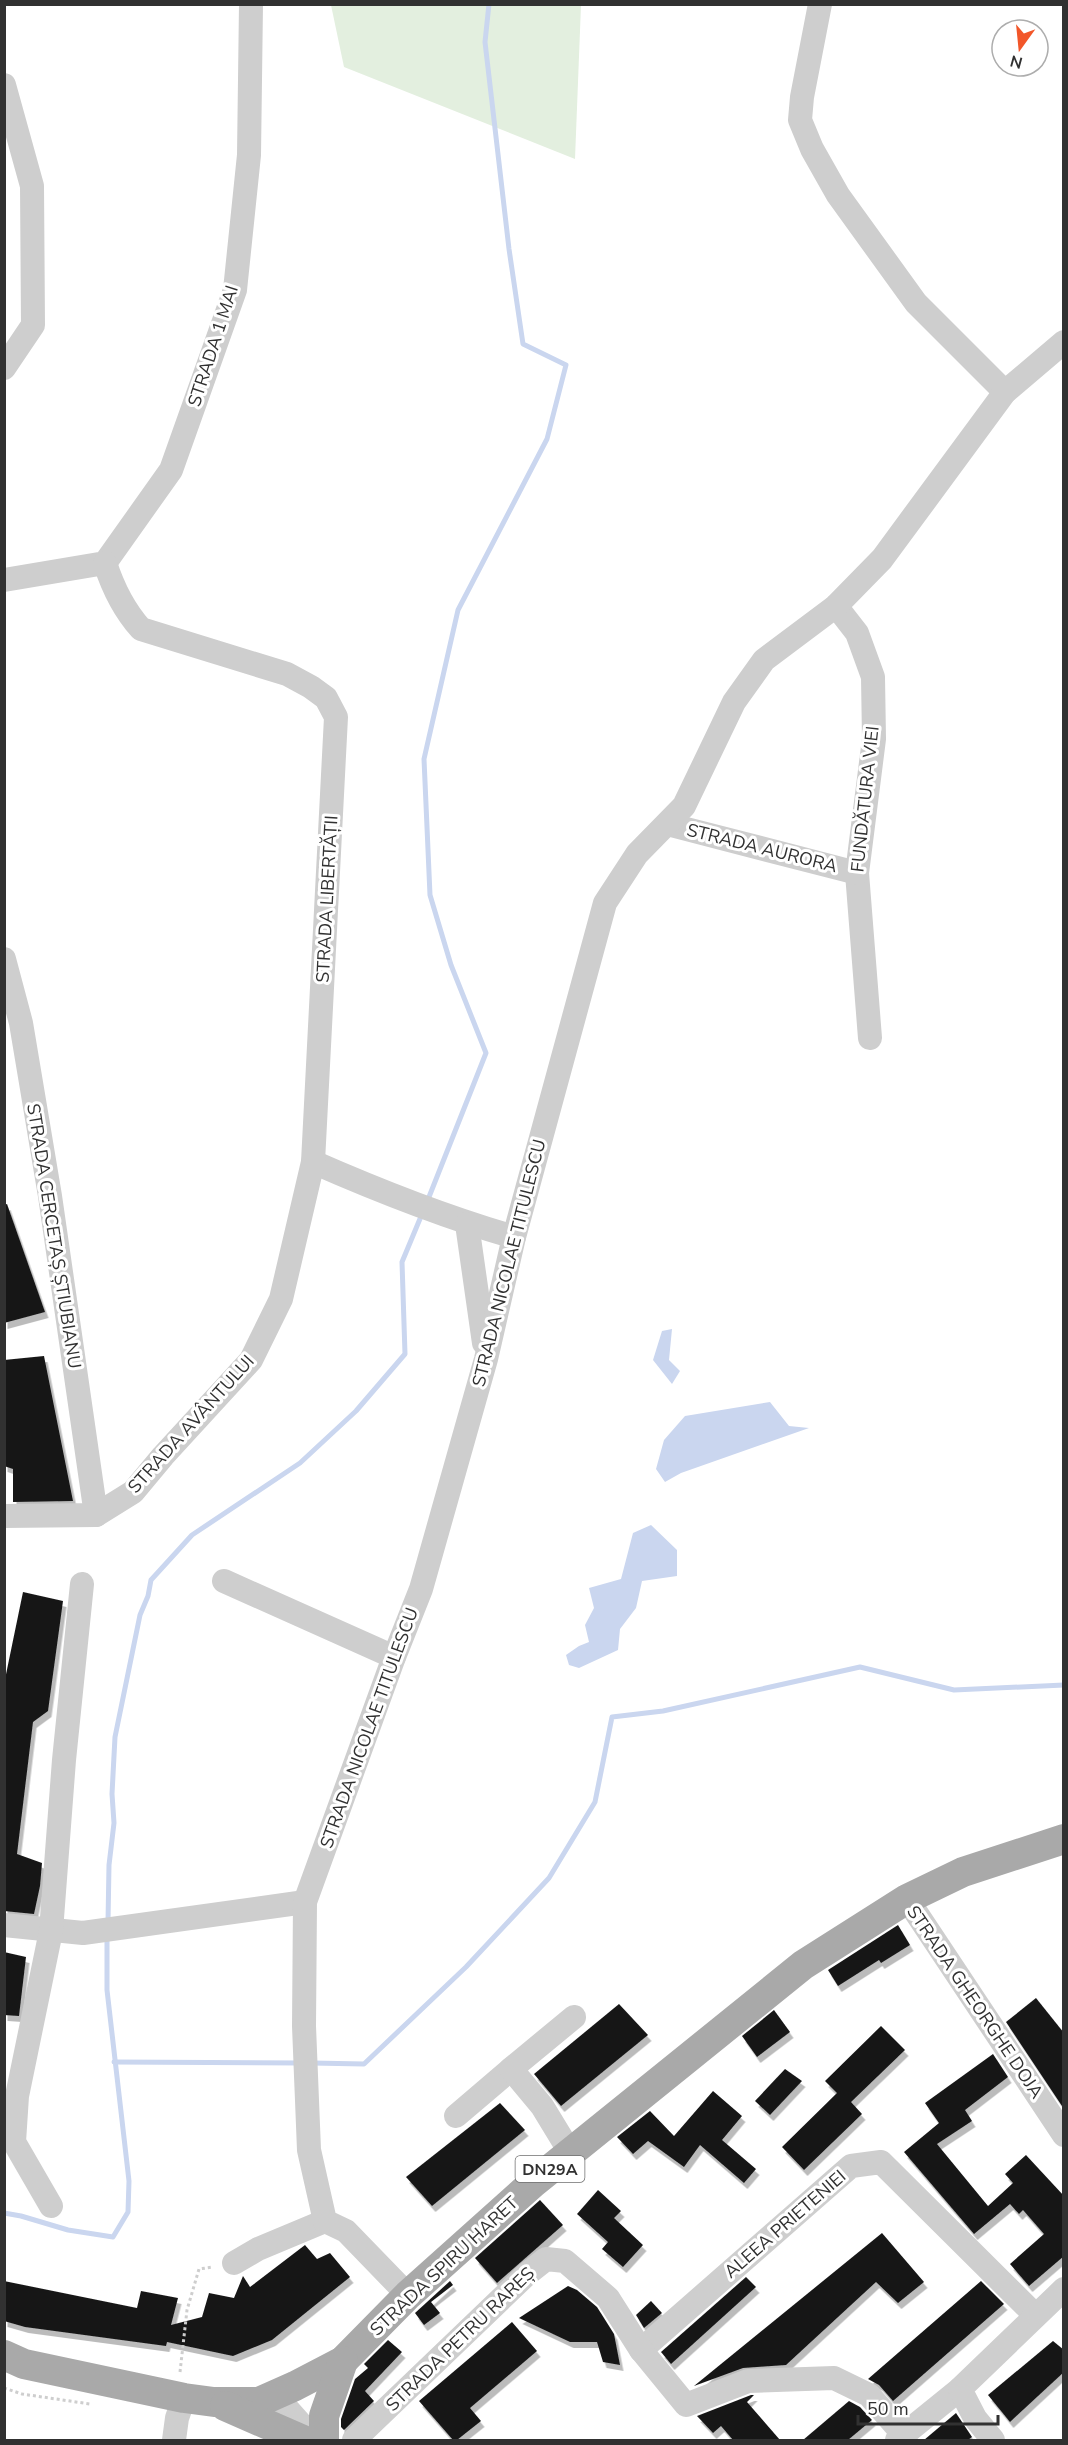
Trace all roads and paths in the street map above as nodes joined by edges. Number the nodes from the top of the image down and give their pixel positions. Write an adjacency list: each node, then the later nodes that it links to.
1 (251, 4): 7 (street, STRADA 1 MAI)
2 (820, 4): 6 (street)
3 (4, 85): 5 (street)
4 (1064, 342): 6 (street, STRADA NICOLAE TITULESCU)
5 (4, 368)
6 (1005, 392): 9 (street, STRADA NICOLAE TITULESCU)
7 (105, 563): 8 (street); 14 (street, STRADA LIBERTĂȚII)
8 (4, 580)
9 (836, 606): 10 (street, STRADA NICOLAE TITULESCU); 11 (street, FUNDĂTURA VIEI)
10 (667, 824): 11 (street, STRADA AURORA); 16 (street, STRADA NICOLAE TITULESCU)
11 (857, 873): 13 (street, FUNDĂTURA VIEI)
12 (4, 959): 18 (street, STRADA CERCETAȘ ȘTIUBIANU)
13 (870, 1038)
14 (313, 1162): 15 (street); 18 (street, STRADA AVÂNTULUI)
15 (467, 1224): 16 (street); 17 (street)
16 (514, 1237): 17 (street, STRADA NICOLAE TITULESCU)
17 (486, 1359): 22 (street, STRADA NICOLAE TITULESCU)
18 (96, 1515): 19 (street)
19 (4, 1516)
20 (224, 1581): 22 (street)
21 (82, 1584): 27 (street)
22 (394, 1657): 25 (street, STRADA NICOLAE TITULESCU)
23 (1064, 1839): 24 (main road, STRADA SPIRU HARET / DN29A)
24 (907, 1899): 31 (street, STRADA GHEORGHE DOJA); 33 (main road, STRADA SPIRU HARET / DN29A)
25 (305, 1902): 27 (street); 35 (street, STRADA NICOLAE TITULESCU)
26 (4, 1925): 27 (street)
27 (51, 1931): 32 (street)
28 (574, 2017): 29 (street)
29 (511, 2069): 30 (street); 33 (street)
30 (456, 2116)
31 (1064, 2135)
32 (9, 2141): 34 (street)
33 (570, 2152): 38 (main road, STRADA SPIRU HARET / DN29A)
34 (51, 2206)
35 (325, 2221): 36 (street); 38 (street)
36 (234, 2263): 45 (path)
37 (1064, 2289): 39 (street)
38 (408, 2295): 41 (main road, STRADA SPIRU HARET / DN29A)
39 (1035, 2315): 40 (street, ALEEA PRIETENIEI); 43 (street)
40 (641, 2350): 47 (street, STRADA PETRU RAREȘ); 53 (street, STRADA PETRU RAREȘ)
41 (343, 2361): 44 (main road, STRADA SPIRU HARET / DN29A); 52 (main road)
42 (11, 2362): 45 (main road, STRADA SPIRU HARET / DN29A)
43 (960, 2389): 47 (street); 54 (street)
44 (285, 2390): 46 (main road, STRADA SPIRU HARET / DN29A); 50 (street); 51 (street)
45 (184, 2398): 46 (main road, STRADA SPIRU HARET / DN29A); 48 (street)
46 (214, 2402): 49 (main road)
47 (903, 2436)
48 (174, 2440)
49 (303, 2440)
50 (315, 2440)
51 (319, 2440)
52 (324, 2440)
53 (354, 2440)
54 (993, 2440)

